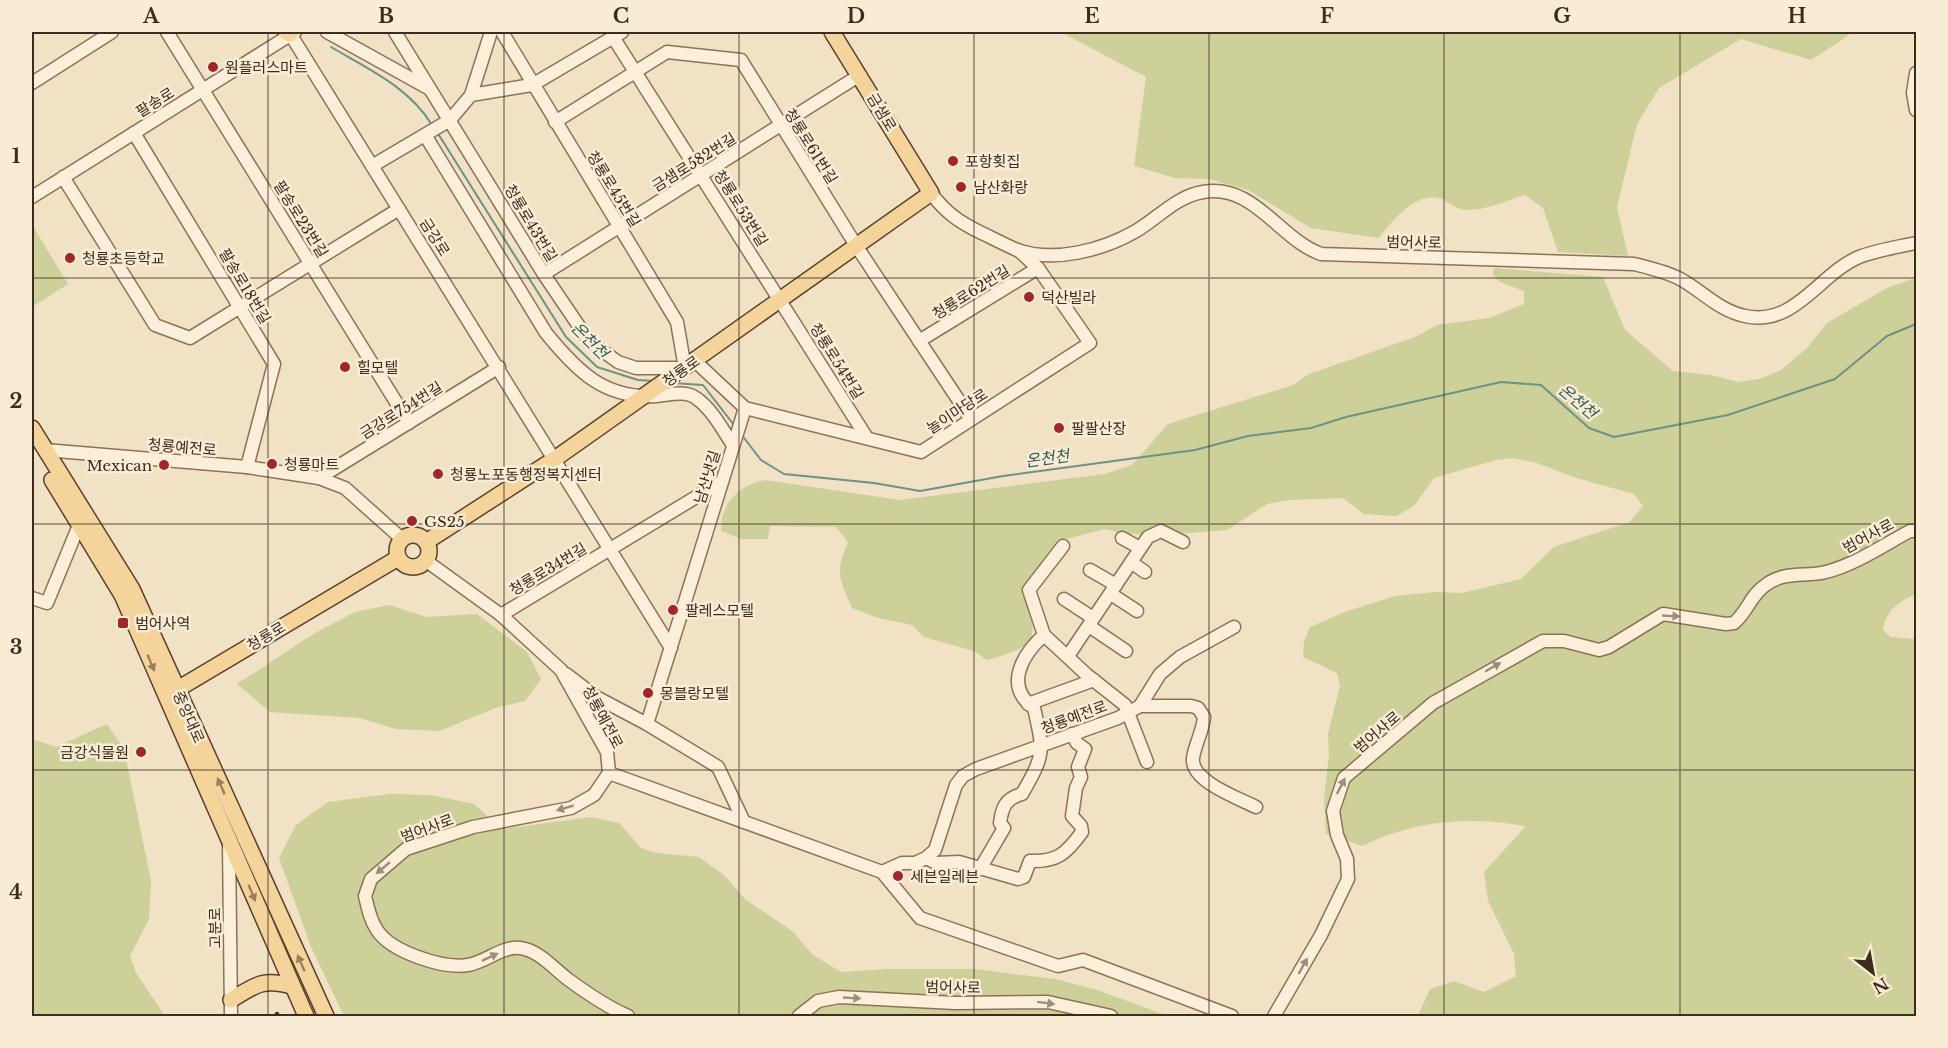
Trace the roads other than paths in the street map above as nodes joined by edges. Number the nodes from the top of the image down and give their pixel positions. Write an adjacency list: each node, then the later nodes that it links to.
1 (112, 32): 13 (street)
2 (167, 32): 16 (street, 팔송로23번길)
3 (290, 32): 16 (street, 팔송로); 24 (street, 금강로)
4 (327, 32): 15 (street)
5 (394, 32): 15 (street, 청룡로43번길)
6 (491, 32): 17 (street)
7 (501, 32): 14 (street, 청룡로45번길)
8 (832, 32): 12 (main road, 금샘로)
9 (618, 34): 10 (street, 청룡로53번길); 14 (street)
10 (636, 71): 20 (street); 21 (street, 청룡로61번길); 25 (street, 청룡로53번길)
11 (1917, 73): 18 (street)
12 (860, 75): 21 (street, 금샘로582번길); 27 (main road, 금샘로)
13 (32, 83)
14 (532, 85): 17 (street); 20 (street, 청룡로45번길)
15 (429, 88): 19 (street, 청룡로43번길)
16 (203, 90): 22 (street, 팔송로); 34 (street, 팔송로23번길)
17 (471, 95): 19 (street)
18 (1917, 110)
19 (446, 122): 23 (street); 36 (street, 청룡로43번길)
20 (555, 122): 30 (street, 청룡로45번길)
21 (781, 125): 25 (street, 금샘로582번길); 32 (street, 청룡로61번길)
22 (134, 133): 26 (street, 팔송로); 38 (street, 팔송로18번길)
23 (427, 134): 24 (street); 42 (street, 남산냇길)
24 (372, 166): 29 (street, 금강로)
25 (702, 174): 30 (street, 금샘로582번길); 37 (street, 청룡로53번길)
26 (63, 177): 28 (street, 팔송로); 38 (street)
27 (931, 193): 32 (main road, 청룡로); 33 (street, 범어사로)
28 (32, 197)
29 (399, 209): 34 (street); 41 (street, 금강로)
30 (620, 226): 36 (street, 금샘로582번길); 40 (street, 청룡로45번길)
31 (1917, 243): 33 (street, 범어사로)
32 (857, 247): 37 (main road, 청룡로); 39 (street)
33 (1018, 250): 35 (street, 놀이마당로)
34 (310, 263): 38 (street); 45 (street, 팔송로23번길)
35 (1038, 268): 39 (street, 청룡로62번길); 44 (street, 놀이마당로)
36 (544, 274): 40 (street, 청룡로43번길)
37 (782, 300): 40 (main road, 청룡로); 47 (street, 청룡로54번길)
38 (241, 306): 51 (street, 팔송로18번길)
39 (919, 341): 44 (street)
40 (690, 364): 42 (main road, 청룡로); 43 (street, 놀이마당로)
41 (499, 367): 45 (street, 금강로754번길); 50 (street, 금강로)
42 (644, 396): 48 (street, 남산냇길); 50 (main road, 청룡로)
43 (745, 408): 47 (street, 놀이마당로); 48 (street)
44 (971, 419): 47 (street, 놀이마당로)
45 (409, 423): 52 (street, 금강로754번길)
46 (32, 428): 49 (main road, 중앙대로)
47 (867, 438)
48 (733, 445): 53 (street, 남산냇길)
49 (38, 448): 51 (street, 청룡예전로); 54 (main road, 중앙대로); 81 (main road, 중앙대로)
50 (556, 458): 58 (main road, 청룡로); 62 (street, 청룡로34번길)
51 (247, 467): 52 (street, 청룡예전로)
52 (319, 478): 57 (street, 청룡예전로)
53 (721, 482): 62 (street, 청룡로34번길); 76 (street, 남산냇길)
54 (79, 525): 69 (street); 81 (main road, 중앙대로, one-way to 81)
55 (1917, 531): 105 (street, 범어사로, one-way to 55)
56 (1122, 538): 61 (street)
57 (402, 539): 58 (main road); 63 (main road)
58 (426, 542): 64 (main road)
59 (1183, 542): 61 (street)
60 (1063, 546): 75 (street)
61 (1140, 548): 65 (street)
62 (611, 549): 72 (street, 청룡로34번길); 76 (street, 청룡로34번길)
63 (398, 558): 64 (main road); 81 (main road, 청룡로)
64 (425, 560): 72 (street, 청룡예전로)
65 (1131, 562): 67 (street); 68 (street)
66 (1090, 570): 68 (street)
67 (1145, 572)
68 (1114, 590): 71 (street); 73 (street)
69 (32, 598)
70 (1064, 599): 73 (street)
71 (1137, 611)
72 (501, 615): 79 (street, 청룡예전로)
73 (1091, 622): 77 (street); 78 (street)
74 (1234, 627): 83 (street)
75 (1044, 635): 78 (street); 82 (street)
76 (671, 648): 85 (street, 남산냇길)
77 (1126, 651)
78 (1068, 656): 80 (street)
79 (561, 670): 85 (street); 89 (street, 청룡예전로)
80 (1094, 680): 82 (street); 84 (street)
81 (171, 693): 92 (main road, 중앙대로); 100 (main road, 중앙대로, one-way to 81)
82 (1028, 704): 87 (street)
83 (1140, 706): 84 (street, 청룡예전로); 90 (street)
84 (1128, 712): 86 (street, 청룡예전로); 88 (street)
85 (647, 724): 91 (street)
86 (1072, 734): 87 (street, 청룡예전로); 94 (street)
87 (1041, 745): 93 (street, 청룡예전로); 94 (street)
88 (1148, 762)
89 (609, 773): 91 (street, 청룡예전로); 101 (street, 범어사로, one-way to 101)
90 (1256, 807)
91 (744, 822): 95 (street, 청룡예전로)
92 (229, 839): 96 (main road, 중앙대로, one-way to 96); 97 (street, 고분로)
93 (926, 858): 94 (street); 95 (street)
94 (980, 869)
95 (882, 872): 104 (street)
96 (292, 986): 97 (main road); 99 (main road, 중앙대로)
97 (231, 1000): 98 (street, 고분로)
98 (231, 1017)
99 (306, 1017)
100 (326, 1017)
101 (628, 1017)
102 (799, 1017): 103 (street, 범어사로, one-way to 103)
103 (1111, 1017)
104 (1232, 1017)
105 (1274, 1017)

